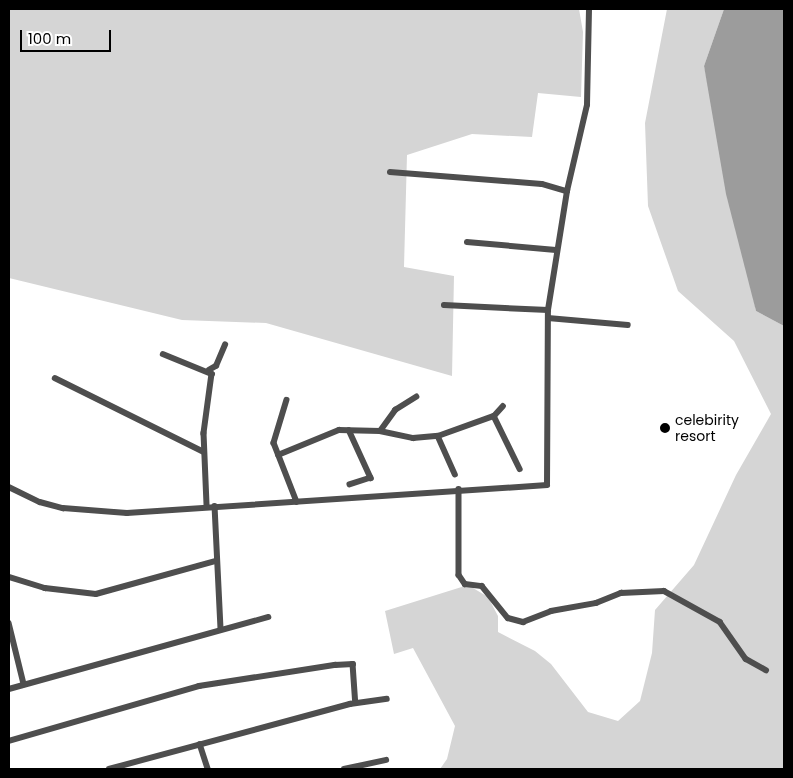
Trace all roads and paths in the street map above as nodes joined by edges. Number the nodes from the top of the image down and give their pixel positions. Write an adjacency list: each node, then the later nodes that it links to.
1 (589, 9): 3 (street)
2 (390, 172): 3 (street)
3 (567, 191): 5 (street)
4 (467, 242): 5 (street)
5 (556, 250): 7 (street)
6 (444, 305): 7 (street)
7 (548, 310): 8 (street)
8 (548, 318): 9 (street); 27 (street)
9 (628, 325)
10 (225, 345): 12 (street)
11 (163, 354): 12 (street)
12 (209, 370): 21 (street)
13 (55, 378): 21 (street)
14 (416, 397): 19 (street)
15 (286, 400): 22 (street)
16 (503, 406): 17 (street)
17 (494, 416): 20 (street); 23 (street)
18 (349, 430): 19 (street); 22 (street); 25 (street)
19 (380, 431): 20 (street)
20 (438, 436): 24 (street)
21 (204, 452): 29 (street)
22 (278, 455): 28 (street)
23 (520, 469)
24 (455, 474)
25 (350, 485)
26 (9, 487): 29 (street)
27 (459, 489): 28 (street); 36 (street)
28 (297, 502): 30 (street)
29 (207, 506): 30 (street)
30 (215, 506): 31 (street)
31 (216, 561): 32 (street); 35 (street)
32 (9, 577)
33 (268, 617): 35 (street)
34 (9, 623): 37 (street)
35 (221, 628): 37 (street)
36 (766, 670)
37 (24, 684): 38 (street)
38 (9, 689)
39 (388, 699): 40 (street)
40 (356, 703): 41 (street); 42 (street)
41 (9, 741)
42 (200, 744): 44 (street); 46 (street)
43 (386, 760): 47 (street)
44 (117, 768): 45 (street)
45 (108, 769)
46 (208, 769)
47 (344, 769)

